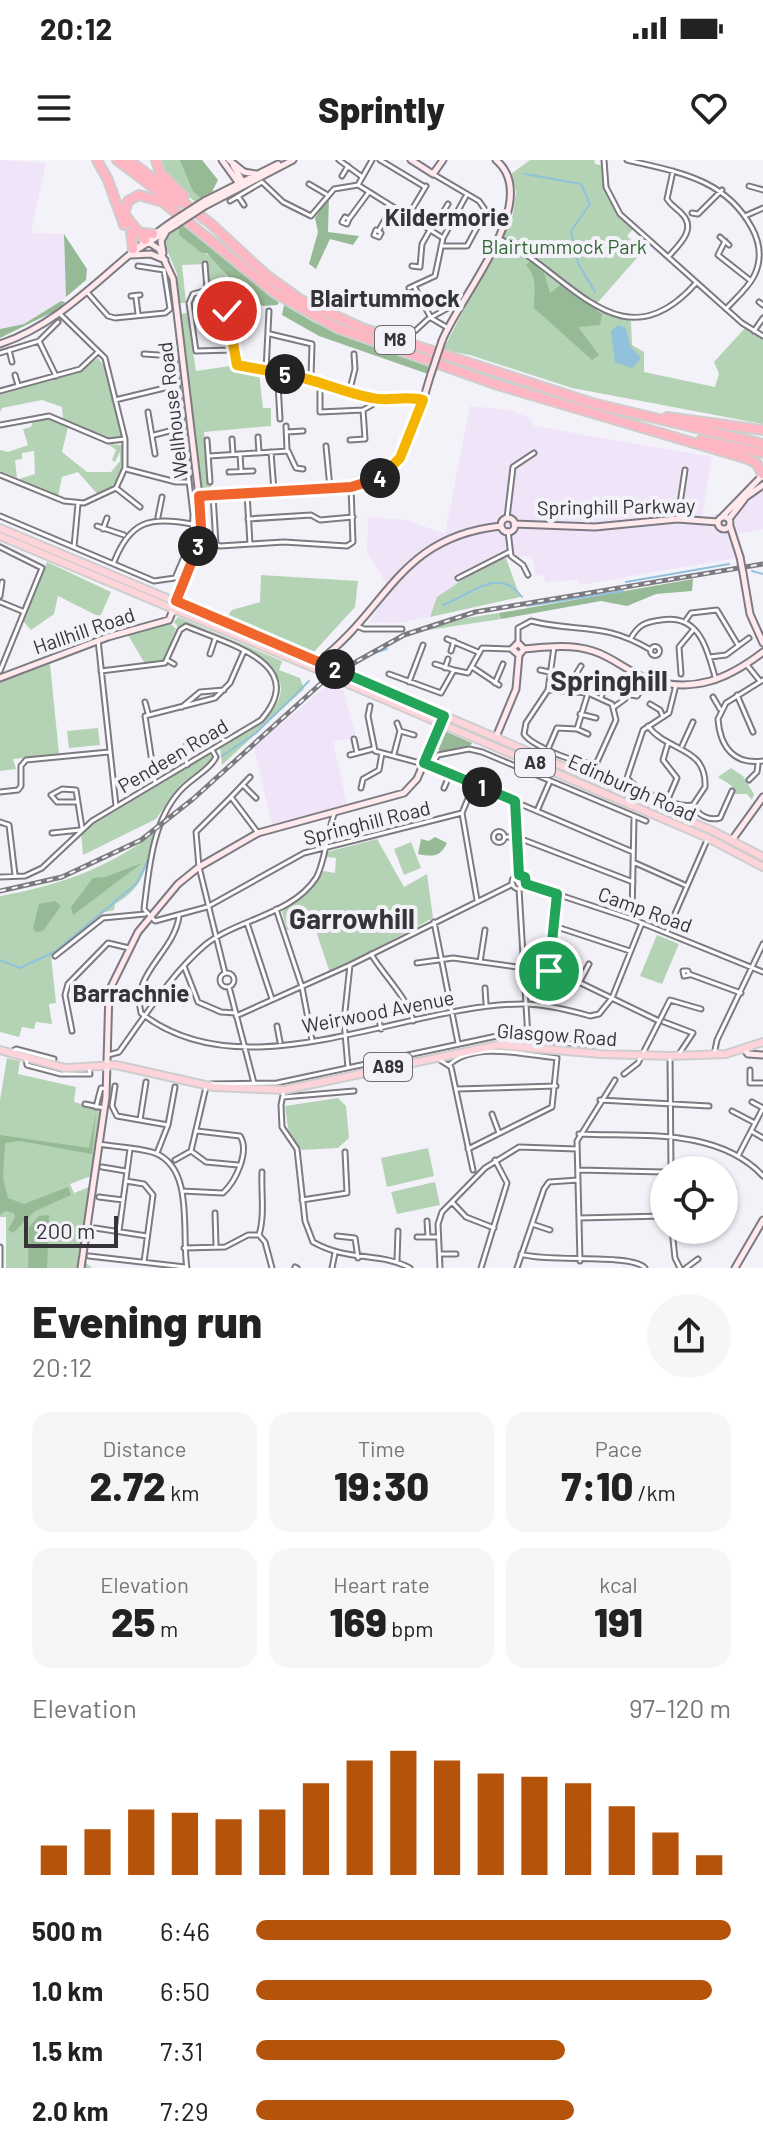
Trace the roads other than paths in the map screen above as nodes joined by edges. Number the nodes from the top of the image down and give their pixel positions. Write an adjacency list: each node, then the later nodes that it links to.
1 (97, 160): 50 (highway)
2 (117, 160): 69 (highway, M8)
3 (129, 160): 51 (highway, M8)
4 (156, 160): 51 (highway, M8)
5 (222, 160): 17 (street)
6 (286, 160): 20 (street)
7 (293, 160): 24 (street)
8 (339, 160): 18 (street)
9 (372, 160): 23 (street)
10 (380, 160): 42 (street)
11 (411, 160): 21 (street)
12 (443, 160): 21 (street)
13 (496, 160): 54 (street)
14 (604, 160): 63 (street)
15 (627, 160): 16 (street)
16 (641, 162): 19 (street)
17 (229, 163): 20 (street); 24 (street); 30 (street)
18 (348, 166): 22 (street); 23 (street)
19 (673, 171): 28 (street); 63 (street)
20 (257, 174): 24 (street)
21 (433, 174): 33 (street)
22 (342, 176)
23 (361, 176): 26 (street)
24 (242, 183): 30 (street); 36 (street)
25 (309, 184): 32 (street)
26 (358, 185): 31 (street); 32 (street)
27 (749, 186): 29 (street)
28 (722, 190): 41 (street); 43 (street)
29 (763, 190)
30 (221, 191): 36 (street)
31 (369, 192): 39 (street); 45 (street)
32 (326, 195): 34 (street)
33 (467, 195): 44 (street); 60 (street)
34 (238, 196): 35 (street); 38 (street)
35 (230, 201)
36 (204, 204): 46 (street, bridge)
37 (448, 204): 44 (street)
38 (244, 205)
39 (392, 207): 42 (street); 48 (street)
40 (763, 208): 43 (street)
41 (692, 213)
42 (408, 216): 49 (street)
43 (745, 216): 56 (street)
44 (454, 218): 53 (street)
45 (349, 219)
46 (175, 223): 47 (street); 57 (street)
47 (169, 229): 57 (street); 64 (street)
48 (379, 230)
49 (430, 230): 53 (street); 70 (street)
50 (134, 233): 57 (highway); 57 (highway); 61 (highway); 69 (highway)
51 (221, 233): 114 (highway, M8)
52 (720, 237): 58 (street)
53 (443, 238): 60 (street)
54 (497, 238): 73 (street); 87 (street)
55 (763, 238): 56 (street)
56 (757, 239): 68 (street)
57 (146, 241): 61 (street); 62 (street); 64 (street, Wellhouse Road)
58 (725, 241): 59 (street); 72 (street)
59 (729, 245)
60 (441, 246): 83 (street)
61 (133, 249): 62 (street)
62 (124, 257): 64 (street); 75 (street)
63 (668, 257): 73 (street)
64 (166, 261): 158 (street, Wellhouse Road)
65 (205, 264): 74 (street)
66 (138, 266): 81 (street)
67 (412, 266): 70 (street)
68 (761, 266): 72 (street)
69 (243, 267): 114 (highway, M8)
70 (420, 267): 71 (street)
71 (427, 267)
72 (751, 281): 78 (street)
73 (697, 282): 78 (street)
74 (207, 289): 82 (street); 95 (street)
75 (86, 291): 80 (street); 81 (street)
76 (131, 296): 81 (street)
77 (450, 307): 83 (street)
78 (726, 309): 89 (street)
79 (269, 311): 90 (street)
80 (60, 314): 93 (street); 96 (street)
81 (138, 316)
82 (228, 317): 86 (street); 86 (street)
83 (431, 318): 87 (street); 88 (street)
84 (763, 318): 89 (street)
85 (58, 322): 92 (street)
86 (228, 323): 95 (street)
87 (448, 328): 113 (street, bridge)
88 (415, 331)
89 (754, 331): 91 (street)
90 (270, 334): 101 (street); 105 (street)
91 (763, 336)
92 (39, 341): 94 (street); 104 (street)
93 (0, 344)
94 (9, 350): 97 (street); 100 (street)
95 (232, 350): 101 (street)
96 (99, 352): 104 (street); 112 (street)
97 (0, 353)
98 (144, 354): 108 (street)
99 (354, 354): 109 (street)
100 (12, 362)
101 (266, 370): 102 (street)
102 (281, 373): 105 (street); 117 (street)
103 (15, 375): 107 (street)
104 (56, 376): 107 (street)
105 (311, 378): 106 (street)
106 (320, 380): 109 (street); 115 (street)
107 (18, 385): 110 (street)
108 (177, 385): 112 (street); 120 (street)
109 (349, 390): 111 (street)
110 (0, 391)
111 (373, 398): 113 (street); 115 (street)
112 (115, 400): 126 (street)
113 (423, 400): 152 (street)
114 (590, 407): 121 (highway); 130 (highway, M8); 136 (highway, M8); 148 (highway, M8)
115 (363, 410): 129 (street)
116 (148, 412): 124 (street)
117 (280, 419)
118 (0, 425): 126 (street)
119 (286, 426): 123 (street)
120 (183, 428): 124 (street); 149 (street)
121 (763, 430)
122 (303, 431): 123 (street)
123 (287, 432): 132 (street)
124 (154, 435): 137 (street)
125 (258, 437): 134 (street)
126 (125, 439): 141 (street)
127 (232, 439): 138 (street)
128 (207, 440): 140 (street)
129 (350, 440)
130 (763, 444)
131 (326, 446): 154 (street)
132 (288, 451): 133 (street); 142 (street)
133 (271, 452): 134 (street); 155 (street)
134 (259, 453): 139 (street)
135 (534, 453): 167 (street)
136 (763, 453)
137 (155, 454)
138 (233, 454): 139 (street); 140 (street)
139 (240, 454): 144 (street)
140 (209, 456): 150 (street)
141 (125, 468): 149 (street); 153 (street)
142 (303, 469)
143 (685, 470): 170 (street)
144 (241, 471): 145 (street); 146 (street)
145 (253, 471)
146 (229, 472)
147 (0, 475): 161 (street)
148 (763, 475): 171 (street, Springhill Parkway)
149 (189, 482): 172 (street)
150 (210, 482)
151 (763, 485): 171 (street)
152 (351, 487): 154 (street); 165 (street)
153 (116, 488): 160 (street); 161 (street)
154 (330, 488): 155 (street)
155 (274, 491): 156 (street)
156 (247, 493): 157 (street); 169 (street)
157 (213, 495): 158 (street); 181 (street)
158 (199, 496): 189 (street, Wellhouse Road)
159 (162, 497): 168 (street)
160 (133, 502): 162 (street); 163 (street)
161 (78, 504): 183 (street)
162 (128, 506)
163 (140, 507)
164 (0, 516): 183 (street)
165 (353, 517): 169 (street); 181 (street)
166 (107, 518): 177 (street)
167 (507, 518): 173 (street); 175 (street)
168 (157, 519): 172 (street); 180 (street)
169 (248, 519): 181 (street)
170 (677, 519): 171 (street, Springhill Parkway); 173 (street, Springhill Parkway)
171 (725, 521): 209 (street, bridge)
172 (192, 524): 185 (street)
173 (514, 524): 178 (street)
174 (97, 526): 177 (street)
175 (501, 526): 178 (street); 198 (street)
176 (0, 528): 191 (main road, Edinburgh Road / A8)
177 (103, 529): 180 (street)
178 (508, 531): 184 (street)
179 (0, 536): 194 (main road, Edinburgh Road / A8)
180 (125, 536): 185 (street)
181 (250, 544)
182 (0, 547): 195 (street)
183 (74, 547): 185 (street)
184 (509, 552): 186 (street); 187 (street)
185 (113, 563)
186 (528, 575)
187 (458, 578)
188 (5, 584): 190 (street)
189 (180, 590): 191 (street); 192 (street, Wellhouse Road)
190 (0, 596)
191 (165, 596): 192 (main road, Edinburgh Road / A8)
192 (176, 601): 194 (main road); 196 (main road, Edinburgh Road / A8)
193 (0, 602): 195 (street)
194 (173, 610): 199 (main road, Edinburgh Road / A8); 206 (street, Hallhill Road)
195 (24, 612): 222 (street)
196 (221, 620): 199 (main road); 228 (main road, Edinburgh Road / A8)
197 (685, 621): 201 (street); 202 (street); 210 (street)
198 (357, 626): 200 (street); 228 (street)
199 (217, 628): 228 (main road, Edinburgh Road / A8)
200 (402, 629)
201 (694, 629): 223 (street); 239 (street)
202 (631, 638): 208 (street); 215 (street)
203 (749, 638): 210 (street)
204 (215, 639): 216 (street, Pendeen Road); 220 (street); 225 (street, Pendeen Road)
205 (447, 639): 207 (street)
206 (98, 640): 236 (street); 240 (street, Hallhill Road)
207 (454, 641): 217 (street); 218 (street)
208 (518, 643): 213 (street); 214 (street)
209 (763, 643)
210 (738, 645): 223 (street)
211 (414, 647): 243 (street)
212 (554, 647): 214 (street); 237 (street); 244 (street)
213 (512, 649): 218 (street); 221 (street)
214 (524, 649): 221 (street)
215 (651, 650)
216 (244, 651): 245 (street); 274 (street, Pendeen Road)
217 (451, 651)
218 (478, 652): 232 (street)
219 (763, 652): 229 (street)
220 (210, 654)
221 (519, 655): 275 (street)
222 (2, 657): 240 (street)
223 (710, 657): 242 (street)
224 (448, 659): 233 (street)
225 (167, 660): 226 (street); 236 (street)
226 (174, 664)
227 (435, 664): 233 (street)
228 (316, 665): 264 (main road, Edinburgh Road / A8, bridge); 264 (main road, Edinburgh Road / A8, bridge)
229 (747, 665): 241 (street); 242 (street)
230 (500, 666): 232 (street)
231 (581, 666): 248 (street)
232 (472, 667): 234 (street)
233 (445, 668): 234 (street)
234 (454, 670): 243 (street)
235 (540, 670): 237 (street)
236 (101, 671): 281 (street)
237 (549, 672): 246 (street)
238 (389, 674): 243 (street)
239 (681, 674)
240 (1, 675)
241 (761, 680): 251 (street)
242 (716, 681): 244 (street)
243 (409, 682)
244 (676, 685): 262 (street)
245 (224, 690): 257 (street); 257 (street)
246 (548, 690): 248 (street); 279 (street)
247 (640, 692): 250 (street)
248 (576, 693): 249 (street)
249 (588, 693): 252 (street); 261 (street)
250 (626, 695): 252 (street); 258 (street)
251 (737, 695): 259 (street); 270 (street)
252 (601, 697): 258 (street)
253 (713, 697): 259 (street)
254 (145, 702): 260 (street)
255 (650, 704): 262 (street)
256 (370, 706): 278 (street)
257 (182, 707): 260 (street)
258 (614, 707): 279 (street)
259 (720, 709): 286 (street)
260 (148, 713): 293 (street)
261 (580, 714): 263 (street); 268 (street)
262 (663, 717): 267 (street)
263 (596, 718)
264 (442, 720): 275 (main road, Edinburgh Road / A8); 287 (street)
265 (693, 722): 277 (street)
266 (397, 723): 269 (street)
267 (648, 726): 276 (street); 305 (street)
268 (577, 729): 271 (street); 279 (street)
269 (400, 731): 272 (street); 285 (street)
270 (753, 732)
271 (588, 734)
272 (414, 735)
273 (354, 739): 282 (street)
274 (225, 741): 280 (street, Pendeen Road); 288 (street)
275 (495, 741): 298 (main road, Edinburgh Road / A8); 304 (main road, Edinburgh Road / A8)
276 (668, 743): 277 (street); 305 (street)
277 (682, 746): 308 (street)
278 (373, 749): 282 (street); 283 (street)
279 (548, 749)
280 (212, 750): 288 (street, Pendeen Road); 345 (street)
281 (109, 752): 300 (street); 309 (street)
282 (357, 753): 284 (street)
283 (382, 753): 285 (street); 296 (street)
284 (350, 755)
285 (394, 756): 287 (street)
286 (760, 761): 291 (street)
287 (428, 764): 289 (street); 292 (street, Edinburgh Road); 312 (street)
288 (187, 765): 293 (street, Pendeen Road)
289 (450, 774): 294 (street); 297 (street)
290 (250, 777): 295 (street)
291 (749, 780)
292 (550, 781): 310 (street, Edinburgh Road); 311 (street)
293 (155, 784): 309 (street, Pendeen Road)
294 (474, 784): 306 (street); 313 (street)
295 (243, 785): 301 (street); 303 (street)
296 (361, 788)
297 (444, 788)
298 (619, 790): 304 (main road); 317 (main road, Edinburgh Road / A8)
299 (732, 791): 308 (street)
300 (0, 792)
301 (231, 797): 320 (street); 331 (street)
302 (763, 797): 325 (street)
303 (256, 798)
304 (616, 798): 310 (street); 321 (main road, Edinburgh Road / A8)
305 (668, 799): 308 (street)
306 (515, 801): 311 (street); 323 (street)
307 (77, 802): 307 (street); 318 (street)
308 (693, 805)
309 (116, 806): 318 (street, Pendeen Road)
310 (613, 806): 314 (street, Edinburgh Road)
311 (537, 811): 328 (street)
312 (335, 812): 320 (street); 327 (street)
313 (462, 813): 327 (street, Springhill Road); 342 (street)
314 (634, 817): 315 (street, Edinburgh Road); 328 (street)
315 (646, 821)
316 (0, 822): 334 (street)
317 (702, 826): 321 (main road); 325 (main road, Edinburgh Road / A8)
318 (81, 829): 319 (street); 334 (street, Pendeen Road)
319 (52, 833)
320 (258, 833): 331 (street)
321 (698, 834): 324 (main road, Edinburgh Road / A8)
322 (505, 837): 323 (street)
323 (516, 837): 333 (street); 336 (street)
324 (708, 838): 326 (main road, Edinburgh Road / A8); 339 (street)
325 (732, 840): 326 (main road); 329 (main road, Edinburgh Road / A8)
326 (728, 848): 332 (main road, Edinburgh Road / A8)
327 (323, 849): 343 (street, Springhill Road); 344 (street)
328 (633, 852): 330 (street)
329 (763, 857)
330 (633, 862): 336 (street); 339 (street)
331 (199, 867): 343 (street); 348 (street)
332 (763, 867)
333 (519, 875): 337 (street); 338 (street)
334 (16, 876): 335 (street, Pendeen Road)
335 (0, 877)
336 (633, 882): 347 (street)
337 (513, 884): 340 (street); 342 (street)
338 (526, 884): 340 (street); 341 (street, Camp Road)
339 (687, 886): 354 (street)
340 (519, 889): 367 (street)
341 (557, 894): 347 (street, Camp Road); 352 (street)
342 (477, 900): 349 (street)
343 (209, 906): 346 (street, Springhill Road); 355 (street)
344 (276, 909): 350 (street); 375 (street)
345 (145, 914): 348 (street); 360 (street)
346 (179, 917): 348 (street, Springhill Road); 386 (street)
347 (632, 919): 351 (street, Camp Road)
348 (151, 920): 357 (street)
349 (434, 922): 359 (street); 361 (street)
350 (247, 923): 355 (street); 379 (street)
351 (642, 923): 354 (street, Camp Road); 358 (street)
352 (554, 926): 358 (street); 369 (street)
353 (485, 930): 362 (street)
354 (667, 932): 368 (street, Camp Road)
355 (217, 938): 366 (street); 371 (street)
356 (763, 944): 368 (street)
357 (129, 948): 391 (street); 405 (street)
358 (631, 951): 378 (street)
359 (371, 954): 365 (street); 387 (street)
360 (55, 956)
361 (443, 959): 362 (street); 363 (street); 384 (street)
362 (480, 962): 367 (street)
363 (417, 963)
364 (589, 964): 373 (street)
365 (350, 965): 375 (street); 392 (street)
366 (184, 966): 385 (street); 386 (street)
367 (524, 967): 369 (street); 380 (street)
368 (752, 968): 370 (street, Camp Road); 377 (street)
369 (549, 971): 373 (street)
370 (763, 972)
371 (225, 973): 374 (street); 374 (street)
372 (689, 974): 377 (street)
373 (580, 981): 378 (street)
374 (229, 987): 385 (street)
375 (302, 987): 379 (street); 394 (street)
376 (485, 988): 381 (street)
377 (741, 993): 407 (street)
378 (612, 998): 380 (street, Weirwood Avenue); 388 (street)
379 (273, 1000): 385 (street)
380 (526, 1003): 381 (street, Weirwood Avenue); 393 (street)
381 (487, 1006): 384 (street, Weirwood Avenue)
382 (701, 1009): 388 (street)
383 (377, 1011): 390 (street)
384 (452, 1012): 387 (street, Weirwood Avenue); 397 (street)
385 (236, 1014): 400 (street)
386 (146, 1016): 400 (street, Weirwood Avenue); 405 (street)
387 (413, 1022): 390 (street, Weirwood Avenue)
388 (661, 1022): 409 (street); 410 (street)
389 (277, 1026): 396 (street)
390 (381, 1029): 392 (street, Weirwood Avenue)
391 (72, 1031)
392 (344, 1035): 394 (street, Weirwood Avenue); 414 (street)
393 (528, 1038): 398 (street, Glasgow Road); 399 (street, Glasgow Road)
394 (312, 1040): 396 (street, Weirwood Avenue)
395 (763, 1042): 402 (main road, Glasgow Road / A89)
396 (280, 1043): 400 (street, Weirwood Avenue)
397 (458, 1043): 398 (street, Glasgow Road); 401 (street, Glasgow Road)
398 (467, 1046): 401 (main road, Glasgow Road / A89); 409 (main road, Glasgow Road / A89)
399 (592, 1046)
400 (245, 1048): 422 (street)
401 (452, 1049): 406 (main road, Glasgow Road / A89); 414 (street, Glasgow Road)
402 (744, 1049): 407 (main road, Glasgow Road / A89); 408 (street)
403 (0, 1050): 404 (main road, A89)
404 (11, 1054): 411 (street); 416 (main road, A89)
405 (107, 1055): 412 (street)
406 (439, 1055): 413 (street); 419 (main road, Glasgow Road / A89)
407 (714, 1055): 410 (main road, Glasgow Road / A89)
408 (763, 1055)
409 (642, 1056): 410 (main road, Glasgow Road / A89); 417 (street)
410 (674, 1056): 437 (street)
411 (54, 1059)
412 (107, 1065): 416 (main road, A89); 425 (main road, Glasgow Road / A89); 429 (street)
413 (449, 1065): 428 (street); 431 (street)
414 (348, 1068): 427 (street, Glasgow Road)
415 (750, 1070): 423 (street)
416 (89, 1071): 418 (street)
417 (624, 1074)
418 (97, 1076)
419 (336, 1079): 433 (main road, Glasgow Road / A89); 434 (street)
420 (615, 1080): 435 (street)
421 (146, 1082): 444 (street)
422 (254, 1083): 426 (street, Glasgow Road); 427 (street, Glasgow Road)
423 (763, 1083)
424 (115, 1086): 444 (street)
425 (207, 1086): 426 (main road, Glasgow Road / A89); 447 (street)
426 (246, 1086): 427 (main road, Glasgow Road / A89)
427 (261, 1086): 433 (main road, Glasgow Road / A89)
428 (556, 1086): 431 (street); 449 (street)
429 (103, 1087): 440 (street); 441 (street)
430 (175, 1087): 446 (street)
431 (457, 1089): 455 (street)
432 (354, 1091): 434 (street)
433 (284, 1093): 434 (street); 477 (street)
434 (338, 1093)
435 (600, 1100): 437 (street); 450 (street)
436 (752, 1102): 445 (street)
437 (670, 1103): 439 (street); 451 (street)
438 (85, 1104): 440 (street)
439 (709, 1106)
440 (96, 1107): 441 (street)
441 (104, 1108): 453 (street)
442 (732, 1111): 445 (street)
443 (492, 1114): 449 (street)
444 (140, 1120): 446 (street)
445 (755, 1123): 448 (street)
446 (168, 1125): 459 (street)
447 (197, 1131): 457 (street); 464 (street)
448 (751, 1131): 452 (street); 461 (street)
449 (499, 1134): 455 (street)
450 (579, 1134): 451 (street); 456 (street)
451 (671, 1137): 460 (street); 461 (street)
452 (763, 1138)
453 (98, 1144): 454 (street); 512 (street)
454 (130, 1149): 459 (street); 468 (street)
455 (468, 1149): 466 (street)
456 (577, 1149): 463 (street); 467 (street)
457 (191, 1151): 462 (street); 464 (street)
458 (345, 1152): 477 (street)
459 (156, 1154): 474 (street)
460 (671, 1156)
461 (738, 1156): 471 (street)
462 (175, 1160)
463 (495, 1160): 478 (street); 486 (street)
464 (238, 1165): 474 (street)
465 (102, 1167): 468 (street)
466 (473, 1170)
467 (578, 1170): 470 (street); 472 (street)
468 (127, 1171): 473 (street)
469 (262, 1172): 490 (street)
470 (650, 1172)
471 (763, 1176)
472 (578, 1180): 481 (street); 484 (street)
473 (126, 1181): 476 (street); 492 (street)
474 (182, 1191): 499 (street)
475 (99, 1197): 476 (street)
476 (123, 1200): 488 (street)
477 (302, 1200): 500 (street)
478 (452, 1202): 486 (street); 495 (street)
479 (215, 1213): 498 (street)
480 (650, 1216): 481 (street)
481 (579, 1218): 509 (street)
482 (763, 1220): 523 (street)
483 (427, 1221): 494 (street)
484 (532, 1224): 487 (street); 503 (street)
485 (95, 1228): 488 (street)
486 (494, 1228): 518 (street)
487 (550, 1230)
488 (119, 1231): 492 (street)
489 (397, 1233): 507 (street)
490 (259, 1235): 498 (street); 514 (street)
491 (340, 1235): 505 (street)
492 (147, 1236): 510 (street)
493 (417, 1237): 494 (street)
494 (428, 1237): 495 (street)
495 (438, 1237): 501 (street)
496 (674, 1244): 522 (street)
497 (0, 1247): 511 (street)
498 (216, 1247): 499 (street)
499 (184, 1248): 513 (street)
500 (335, 1253): 505 (street); 515 (street)
501 (439, 1254): 502 (street); 517 (street)
502 (456, 1254)
503 (521, 1254): 508 (street); 519 (street)
504 (89, 1256): 510 (street)
505 (358, 1258): 507 (street)
506 (698, 1259): 522 (street)
507 (397, 1261): 516 (street)
508 (562, 1261): 509 (street); 520 (street)
509 (580, 1261): 521 (street)
510 (144, 1262): 513 (street)
511 (0, 1268)
512 (81, 1268)
513 (187, 1268)
514 (272, 1268)
515 (332, 1268)
516 (410, 1268)
517 (440, 1268)
518 (481, 1268)
519 (517, 1268)
520 (562, 1268)
521 (645, 1268)
522 (683, 1268)
523 (735, 1268)

